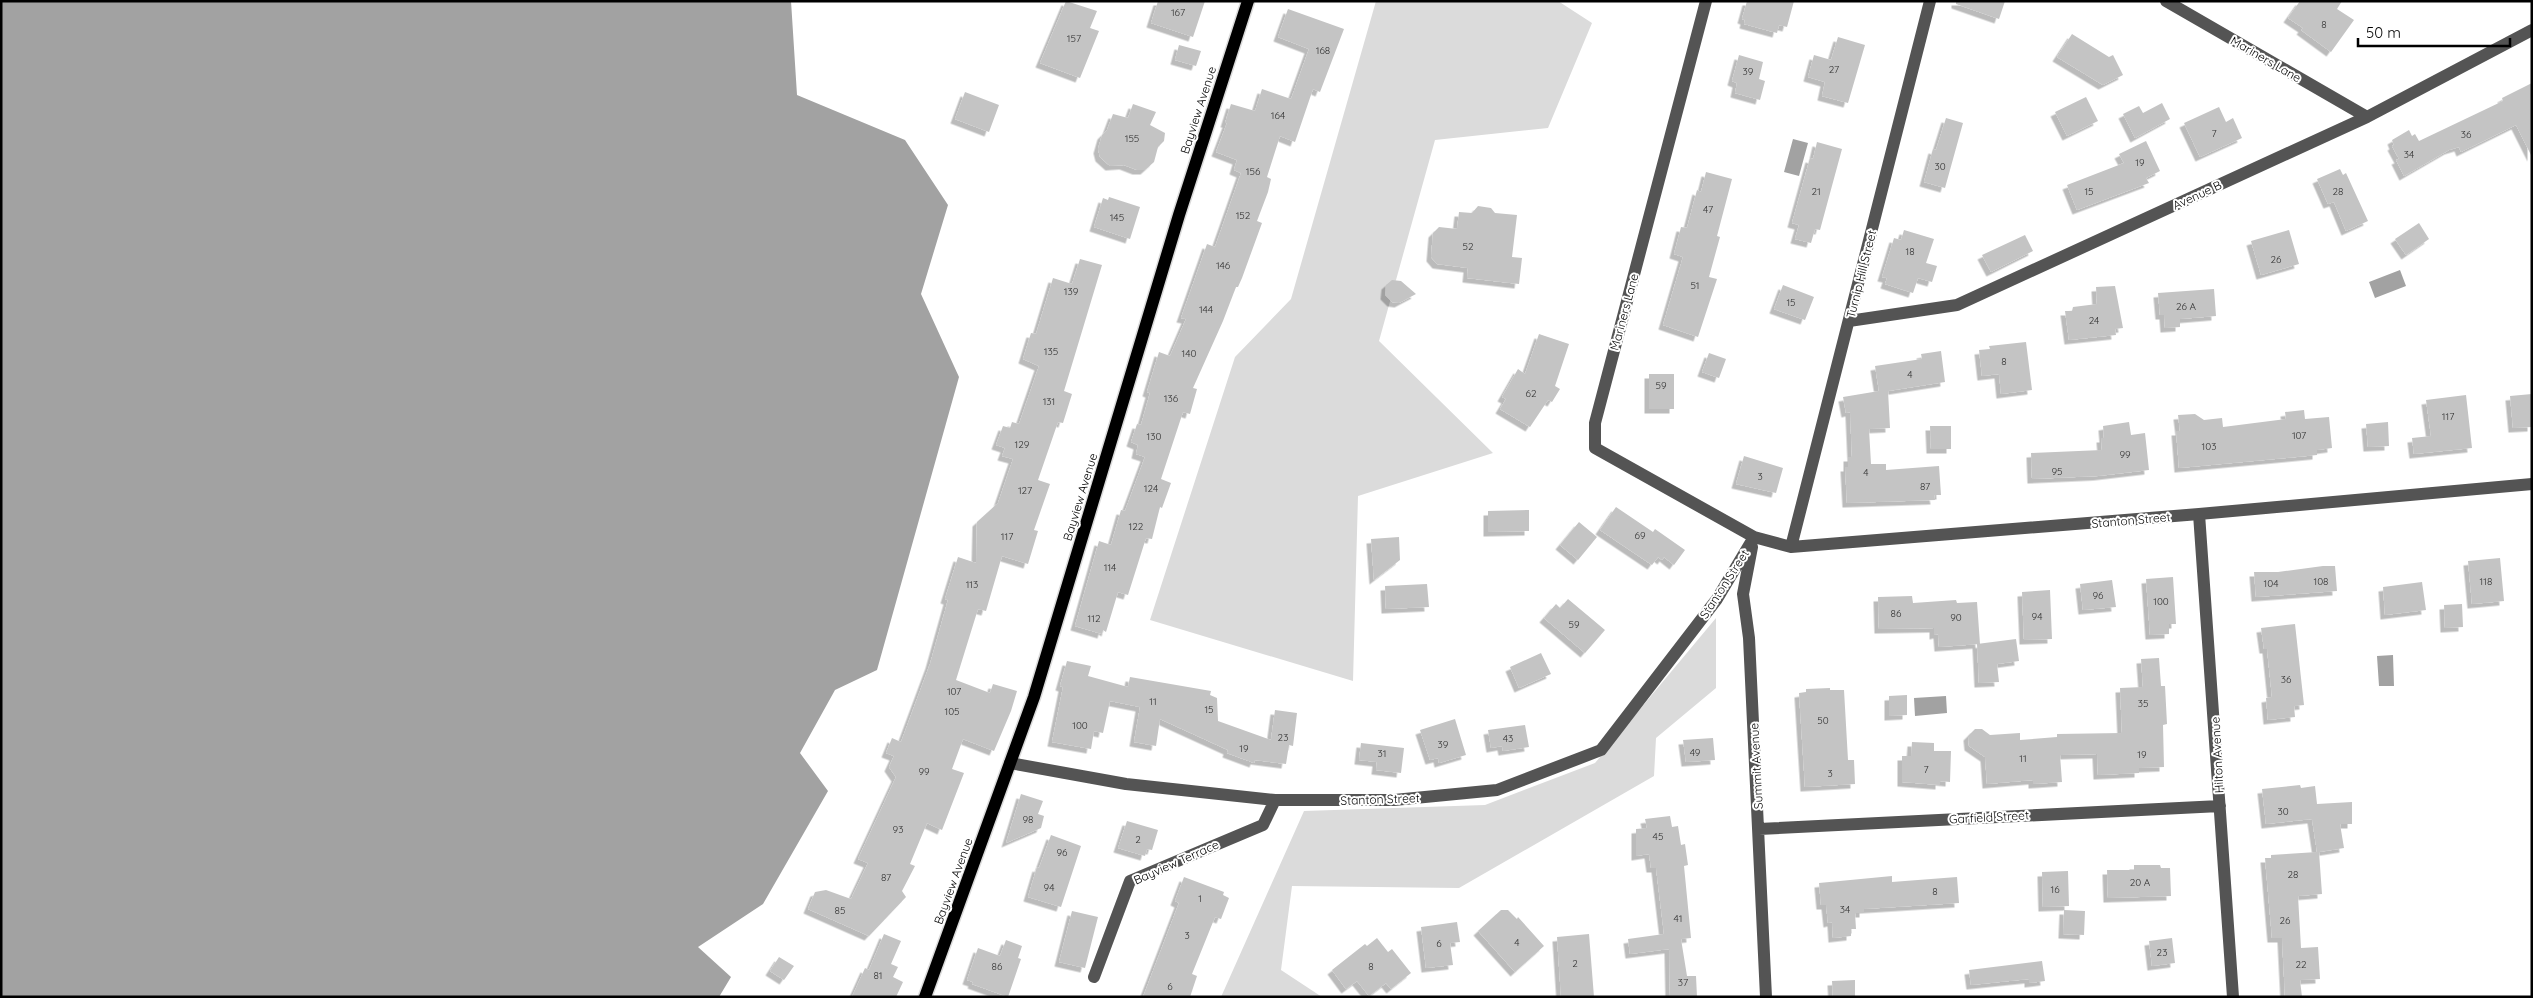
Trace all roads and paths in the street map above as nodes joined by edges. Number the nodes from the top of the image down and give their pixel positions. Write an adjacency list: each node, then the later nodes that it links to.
1 (1248, 1): 12 (main road, Bayview Avenue)
2 (1706, 1): 10 (street, Mariners Lane)
3 (1930, 1): 7 (street, Turnip Hill Street)
4 (2166, 1): 6 (street, Mariners Lane)
5 (2532, 30): 6 (street, Avenue B)
6 (2367, 117): 7 (street, Avenue B)
7 (1849, 321): 11 (street, Turnip Hill Street)
8 (2532, 484): 9 (street, Stanton Street)
9 (2199, 514): 11 (street, Stanton Street); 14 (street, Hilton Avenue)
10 (1754, 537): 11 (street, Stanton Street); 13 (street, Stanton Street); 15 (street, Summit Avenue)
11 (1791, 547)
12 (1010, 763): 13 (street, Stanton Street); 17 (main road, Bayview Avenue)
13 (1275, 800): 16 (street, Bayview Terrace)
14 (2220, 806): 15 (street, Garfield Street); 19 (street, Hilton Avenue)
15 (1759, 829): 18 (street, Summit Avenue)
16 (1094, 977)
17 (925, 997)
18 (1766, 997)
19 (2233, 997)

